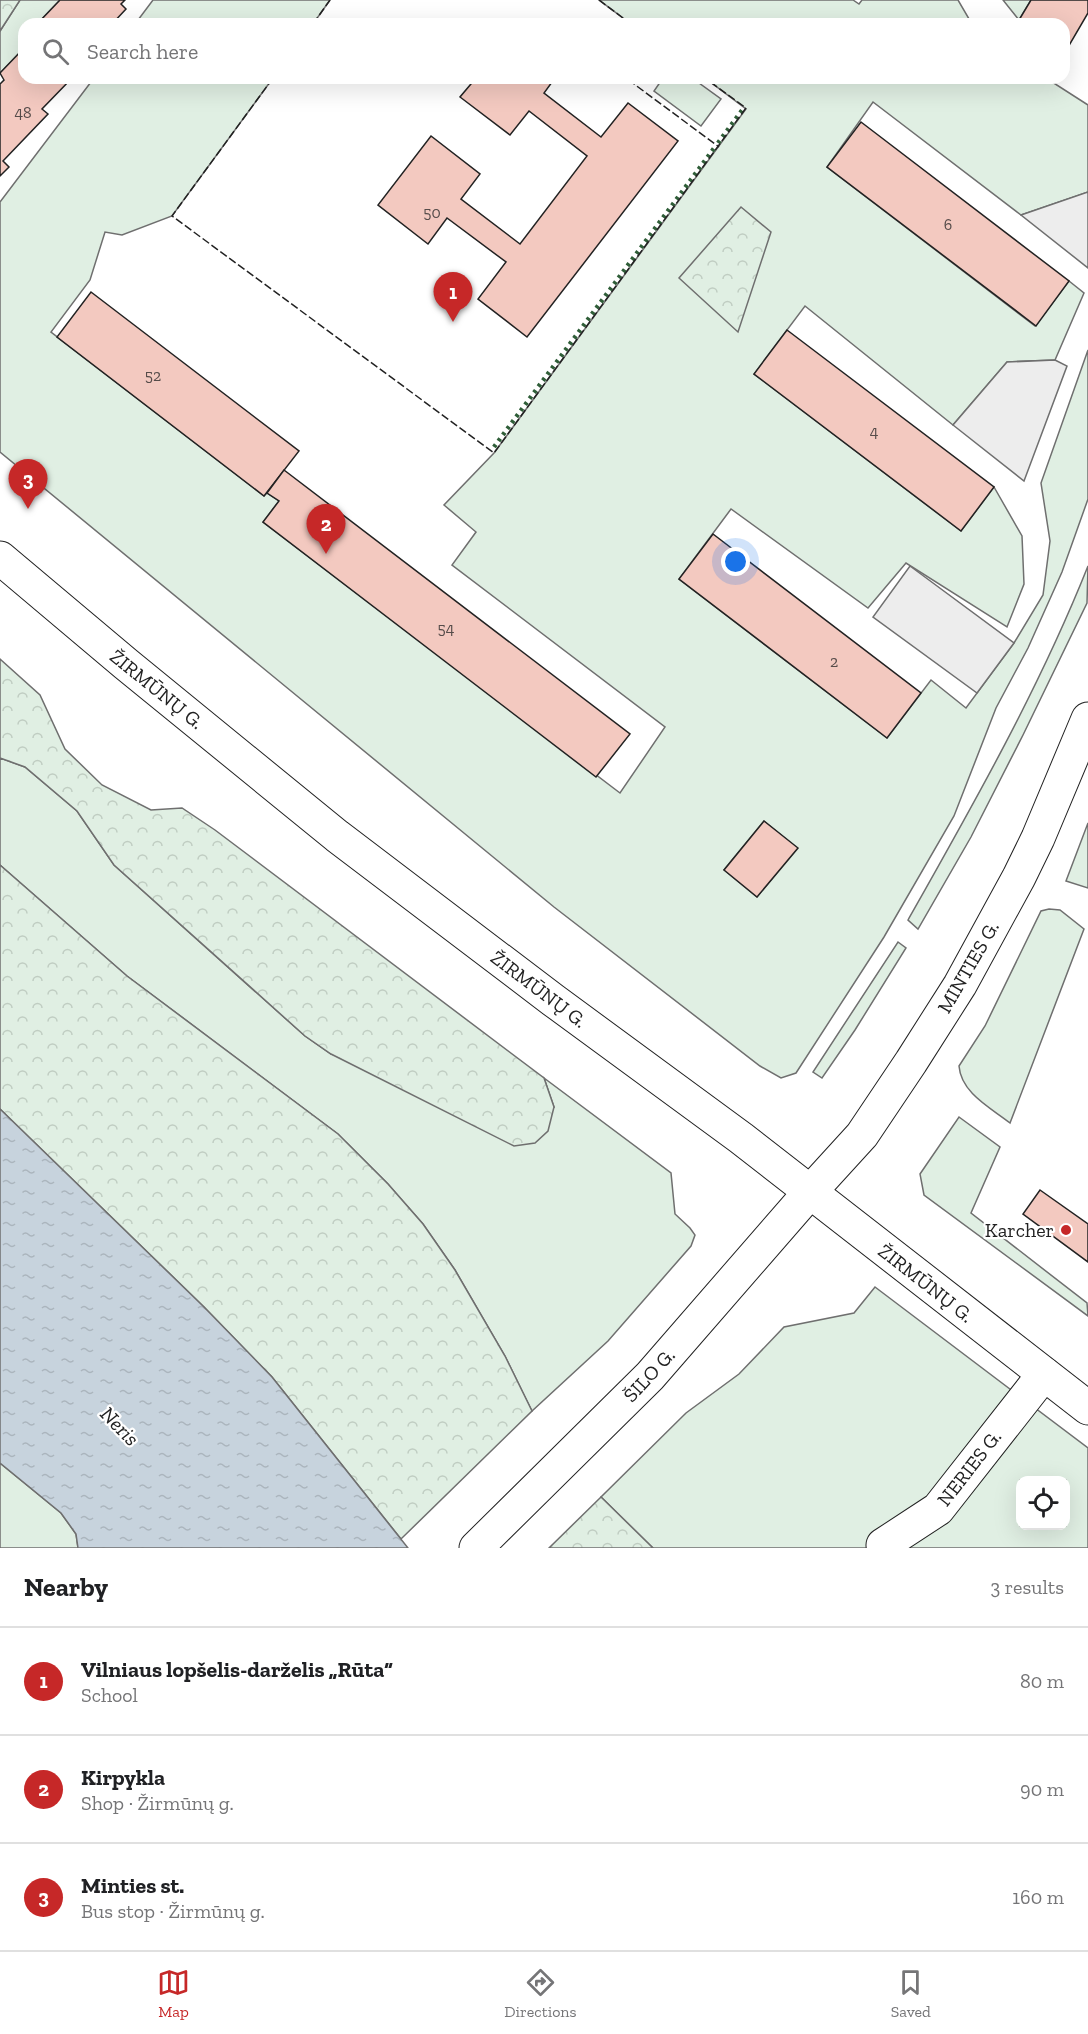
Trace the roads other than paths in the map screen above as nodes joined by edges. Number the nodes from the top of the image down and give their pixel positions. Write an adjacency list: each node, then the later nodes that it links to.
1 (0, 558): 3 (main road, ŽIRMŪNŲ G.)
2 (1088, 719): 3 (main road, MINTIES G.)
3 (810, 1192): 4 (main road, ŽIRMŪNŲ G.); 6 (main road, ŠILO G.)
4 (1044, 1374): 5 (main road, ŽIRMŪNŲ G.); 7 (main road, NERIES G.)
5 (1088, 1408)
6 (476, 1548)
7 (884, 1548)

